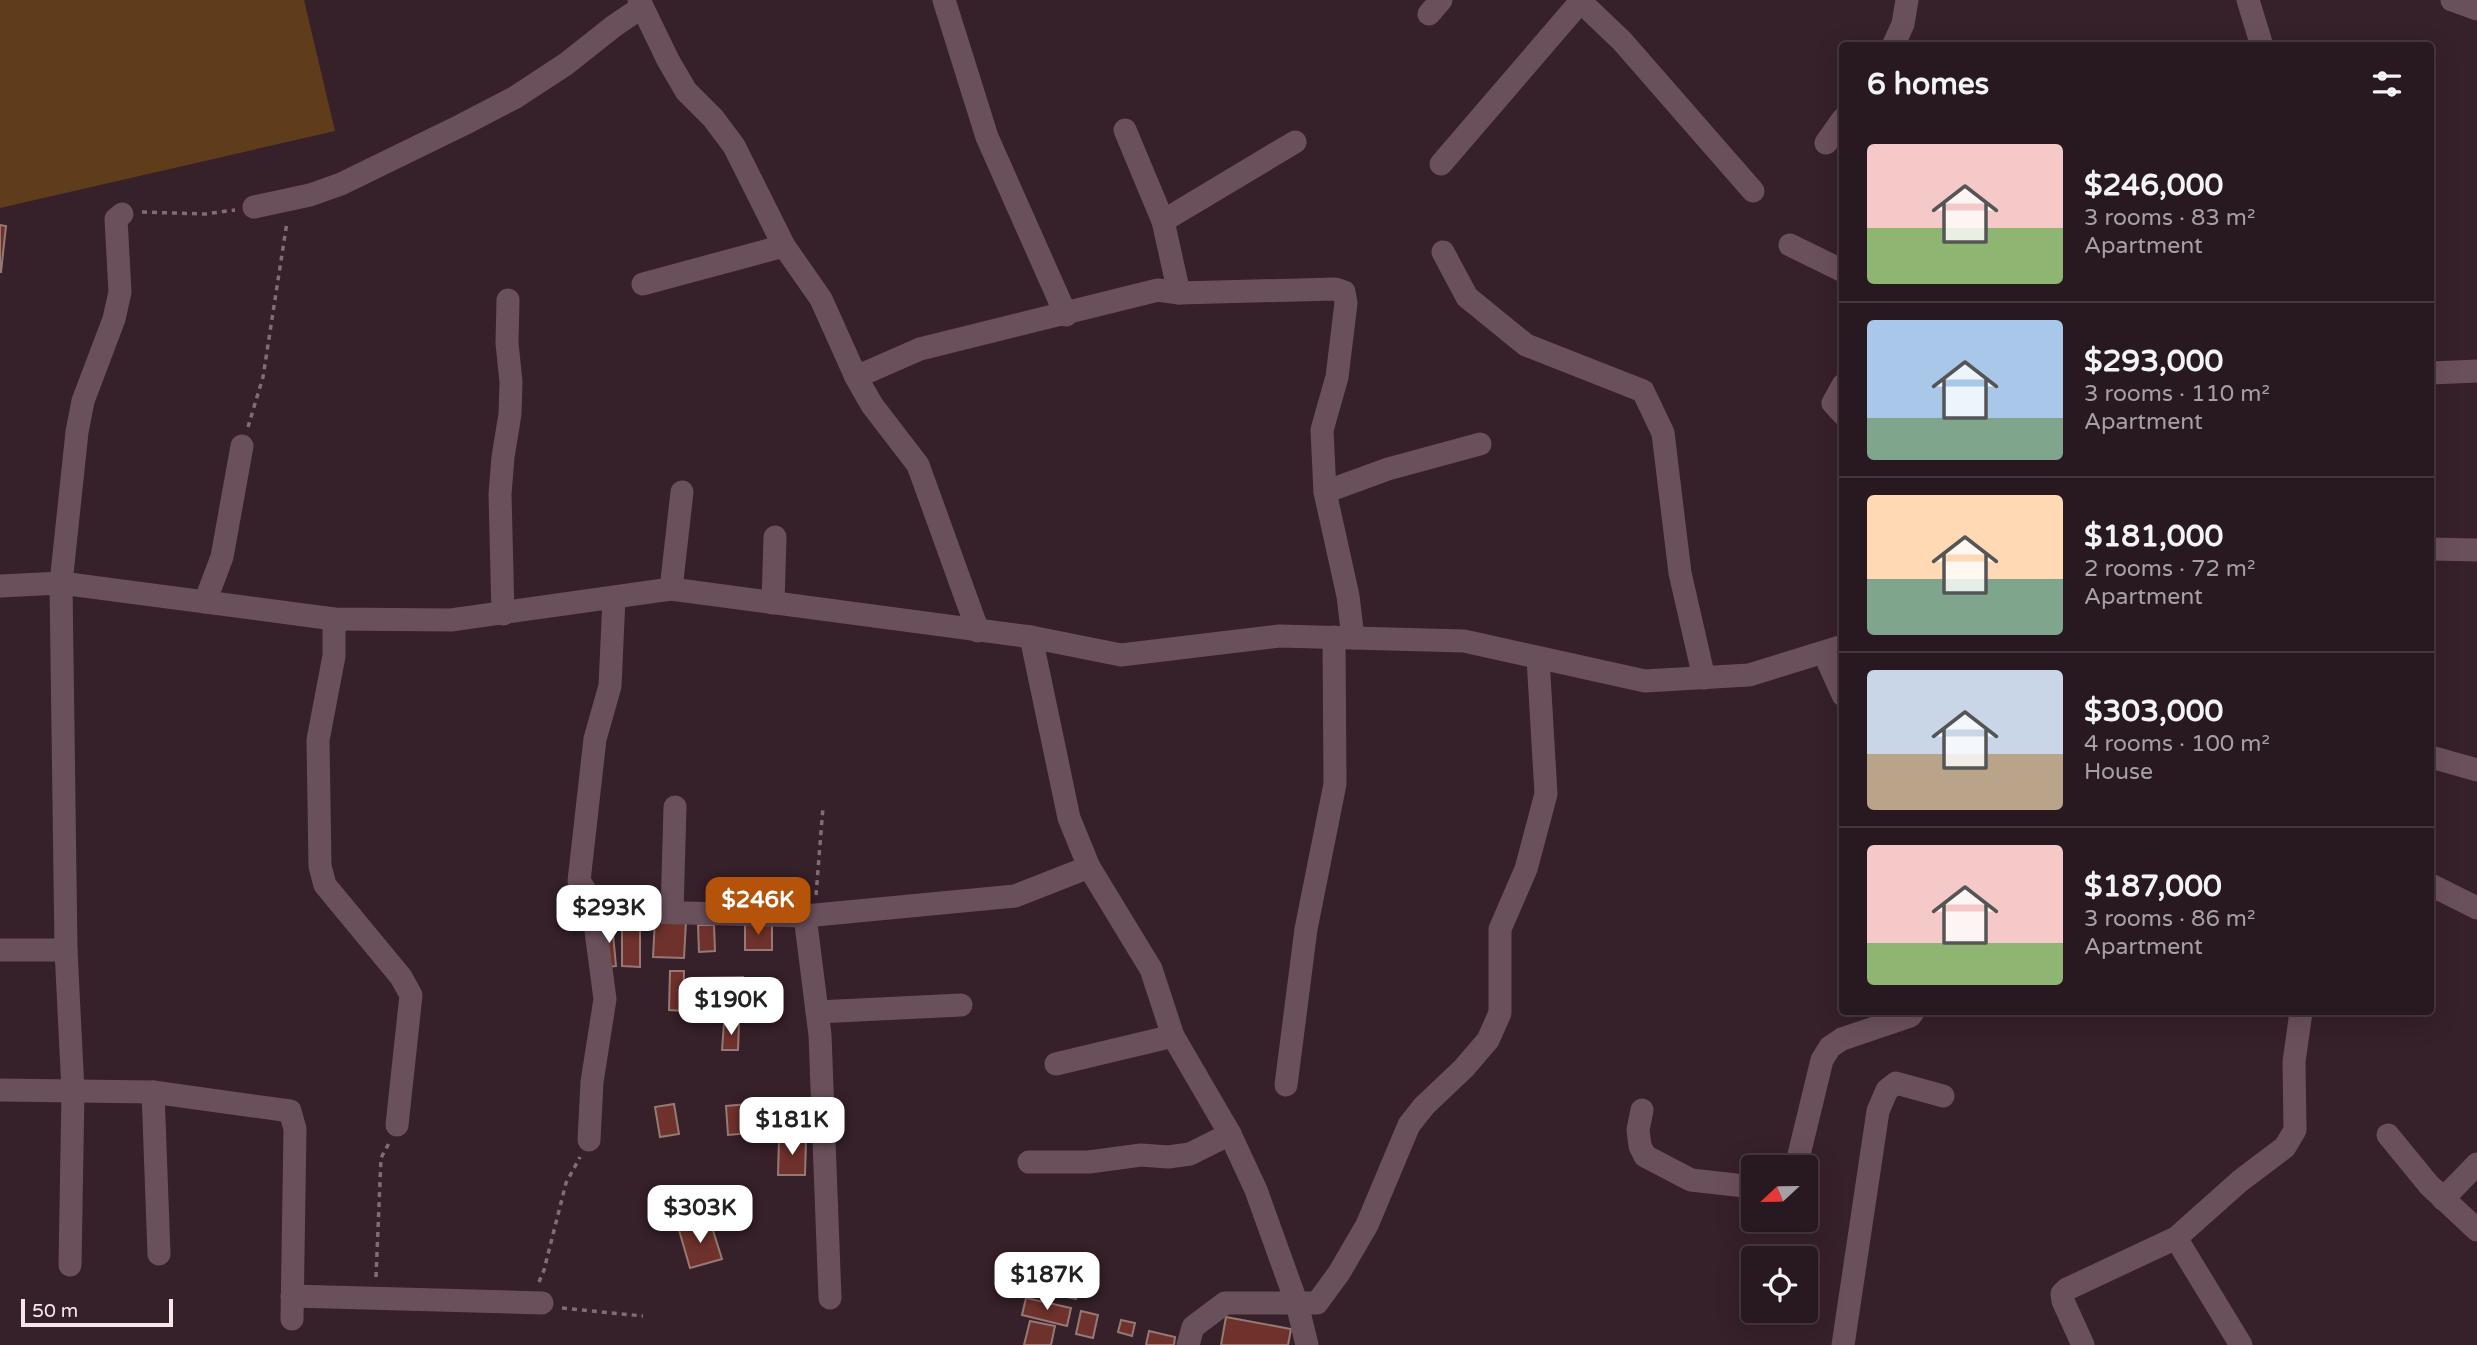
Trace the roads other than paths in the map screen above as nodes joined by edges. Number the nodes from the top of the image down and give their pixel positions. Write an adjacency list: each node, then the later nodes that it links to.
1 (944, 0): 26 (street)
2 (1908, 0): 8 (street)
3 (2248, 0): 9 (street)
4 (2452, 0): 7 (street)
5 (1580, 1): 14 (street); 15 (street)
6 (641, 4): 16 (street); 20 (street)
7 (2477, 9)
8 (1895, 42)
9 (2261, 42)
10 (1839, 125): 13 (street)
11 (1125, 130): 18 (street)
12 (1295, 142): 18 (street)
13 (1826, 143)
14 (1441, 164)
15 (1753, 191)
16 (254, 207)
17 (122, 214): 39 (street)
18 (1163, 221): 24 (street)
19 (1790, 245): 22 (street)
20 (784, 246): 23 (street); 29 (street)
21 (1443, 252): 53 (street)
22 (1839, 269)
23 (643, 284)
24 (1179, 293): 26 (street); 35 (street)
25 (508, 300): 45 (street)
26 (1066, 315): 29 (street)
27 (2477, 371): 28 (street)
28 (2434, 373)
29 (856, 377): 47 (street)
30 (1839, 393): 31 (street)
31 (1839, 410)
32 (1480, 444): 35 (street)
33 (242, 446): 43 (street)
34 (682, 492): 41 (street)
35 (1325, 492): 49 (street)
36 (775, 537): 44 (street)
37 (2434, 549): 38 (street)
38 (2477, 550)
39 (61, 583): 40 (street); 43 (street); 64 (street)
40 (0, 586)
41 (671, 589): 42 (street); 44 (street)
42 (614, 598): 45 (street); 59 (street)
43 (205, 602): 46 (street)
44 (773, 603): 47 (street)
45 (503, 614): 46 (street)
46 (334, 619): 77 (street)
47 (978, 631): 48 (street)
48 (1031, 638): 49 (street); 57 (street)
49 (1343, 638): 51 (street); 71 (street)
50 (1833, 650): 52 (street); 53 (street)
51 (1538, 657): 53 (street); 93 (street)
52 (1839, 677)
53 (1704, 678)
54 (2434, 758): 55 (street)
55 (2477, 770)
56 (675, 807): 61 (street)
57 (1089, 867): 62 (street); 69 (street)
58 (2434, 886): 60 (street)
59 (592, 901): 61 (street); 80 (street)
60 (2477, 908)
61 (672, 912): 62 (street)
62 (810, 915): 66 (street)
63 (0, 950): 64 (street)
64 (65, 950): 73 (street)
65 (961, 1005): 66 (street)
66 (817, 1012): 91 (street)
67 (1911, 1015): 81 (street)
68 (2301, 1015): 87 (street)
69 (1173, 1036): 70 (street); 78 (street)
70 (1056, 1064)
71 (1286, 1085)
72 (0, 1090): 73 (street)
73 (73, 1091): 74 (street); 89 (street)
74 (153, 1092): 88 (street); 90 (street)
75 (1943, 1096): 97 (street)
76 (1642, 1110): 84 (street)
77 (397, 1125)
78 (1230, 1134): 82 (street); 93 (street)
79 (2388, 1135): 85 (street)
80 (589, 1140)
81 (1799, 1155)
82 (1029, 1162)
83 (2477, 1164): 85 (street)
84 (1741, 1186)
85 (2443, 1199): 86 (street)
86 (2477, 1230)
87 (2176, 1238): 98 (street); 99 (street)
88 (159, 1254)
89 (70, 1265)
90 (292, 1296): 92 (street); 94 (street)
91 (830, 1298)
92 (535, 1302)
93 (1297, 1304): 95 (street); 96 (street)
94 (292, 1319)
95 (1188, 1345)
96 (1307, 1345)
97 (1843, 1345)
98 (2083, 1345)
99 (2241, 1345)

